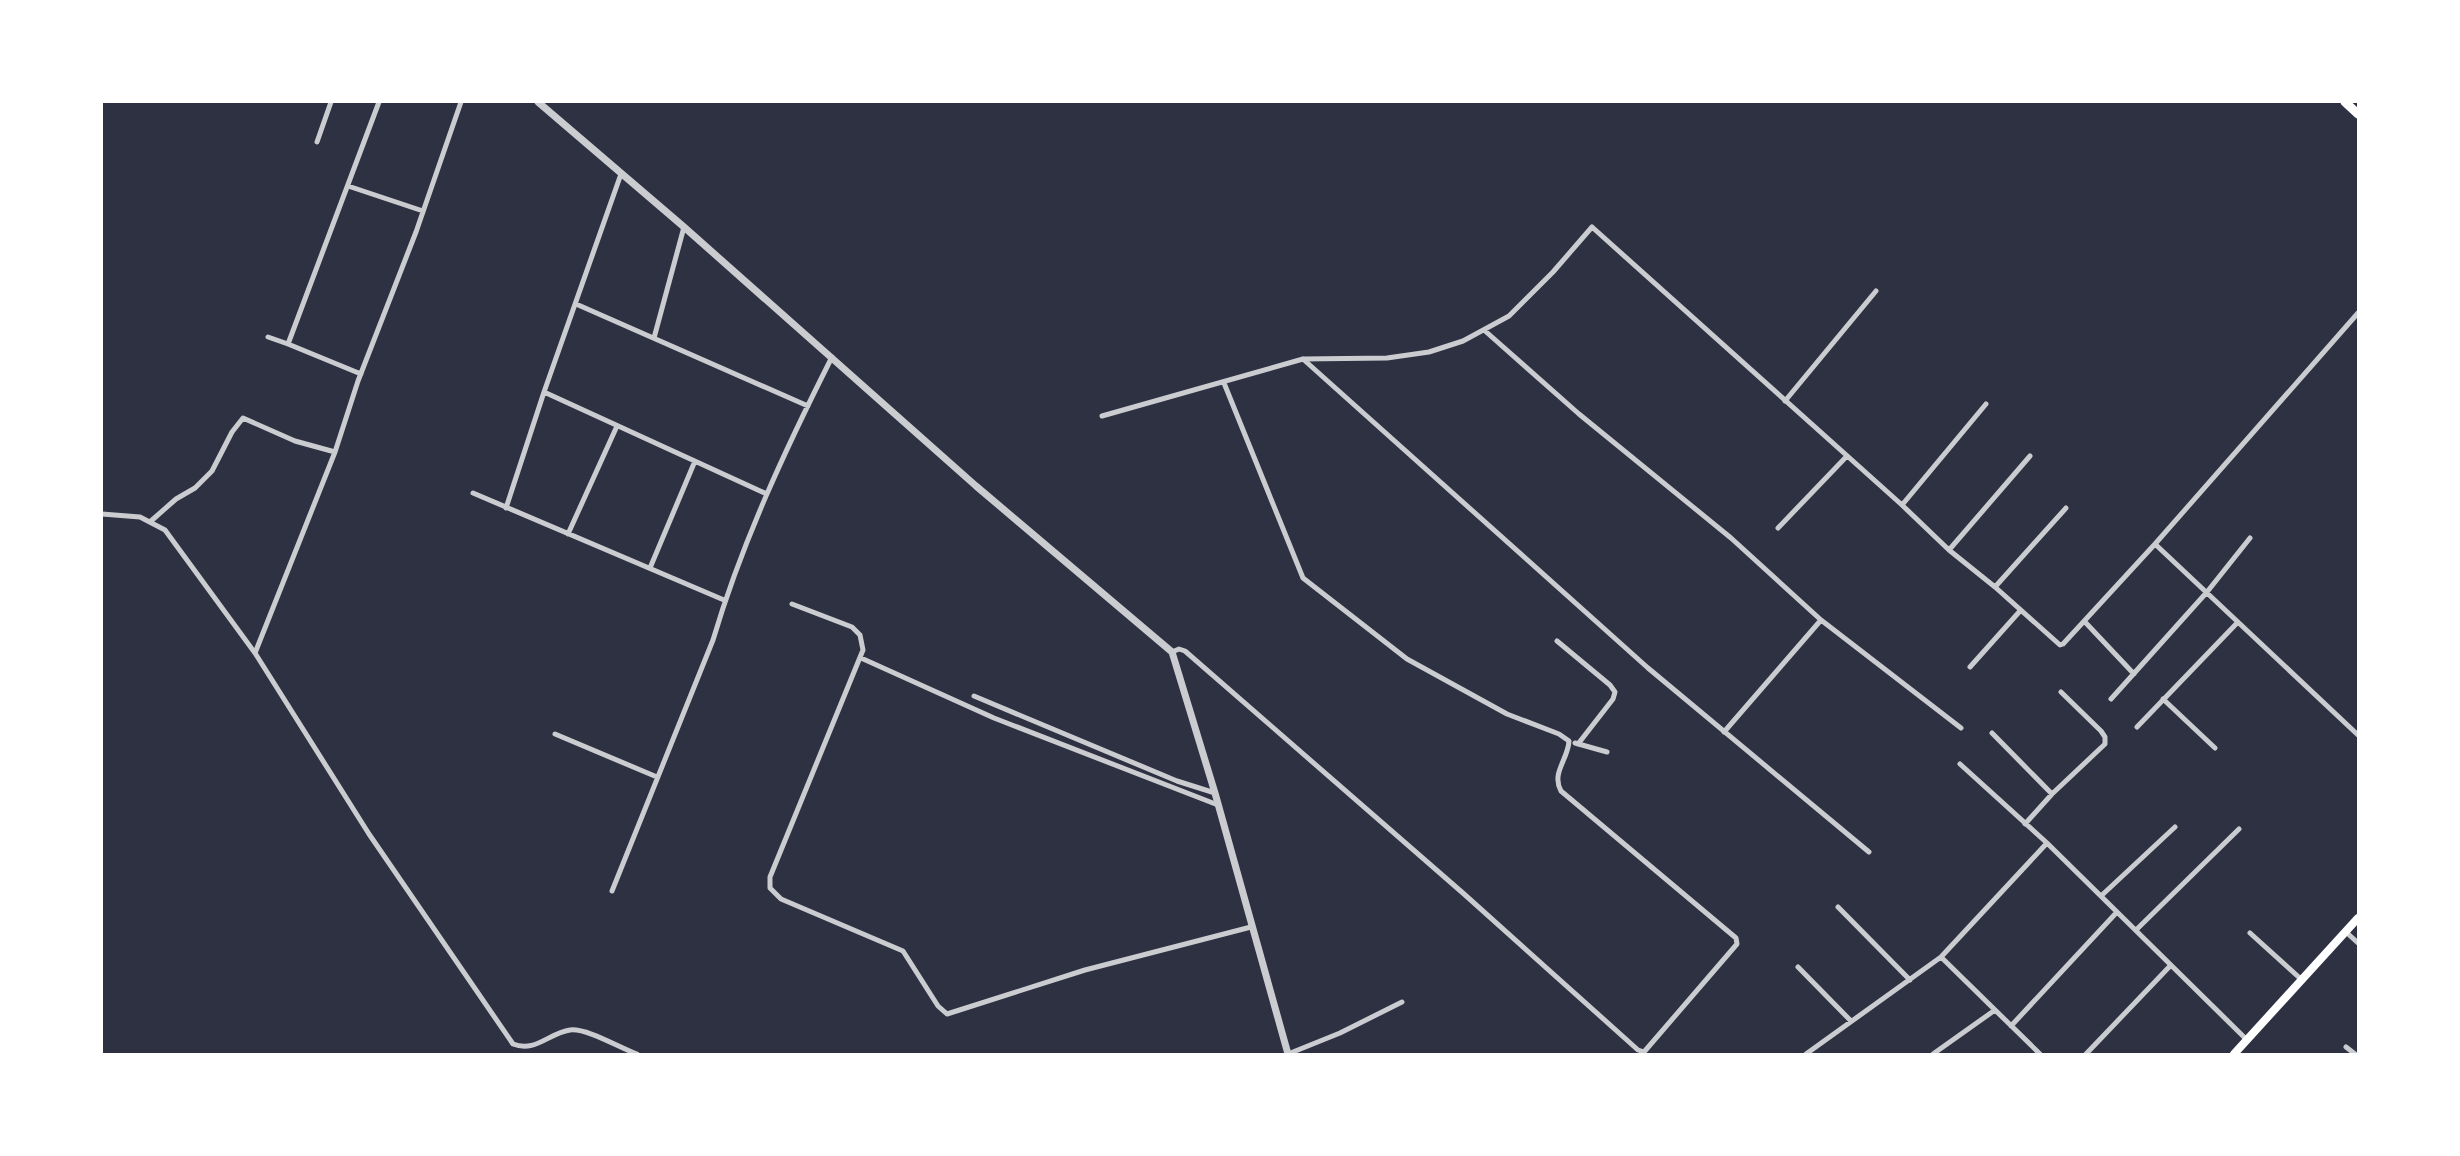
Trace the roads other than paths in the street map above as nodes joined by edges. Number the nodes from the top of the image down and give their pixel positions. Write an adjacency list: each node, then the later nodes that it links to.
1 (331, 102): 7 (street)
2 (379, 102): 9 (street)
3 (461, 102): 10 (street)
4 (538, 102): 8 (street)
5 (2345, 102): 6 (main road)
6 (2358, 114)
7 (317, 142)
8 (621, 174): 11 (street); 13 (street)
9 (348, 186): 10 (street); 18 (street)
10 (423, 211): 21 (street)
11 (684, 227): 17 (street); 19 (street)
12 (1876, 291): 24 (street)
13 (576, 304): 17 (street); 23 (street)
14 (2358, 313): 43 (street)
15 (1484, 330): 20 (street); 24 (street); 51 (street)
16 (268, 337): 18 (street)
17 (654, 338): 26 (street)
18 (288, 344): 21 (street)
19 (832, 357): 26 (street); 55 (street)
20 (1303, 359): 22 (street); 66 (street)
21 (361, 374): 29 (street)
22 (1224, 383): 27 (street); 70 (street)
23 (544, 393): 28 (street); 36 (street)
24 (1785, 401): 30 (street)
25 (1986, 404): 35 (street)
26 (808, 406): 34 (street)
27 (1102, 416)
28 (617, 426): 32 (street); 41 (street)
29 (335, 452): 39 (street); 56 (street)
30 (1847, 456): 35 (street); 40 (street)
31 (2030, 456): 44 (street)
32 (695, 461): 34 (street); 45 (street)
33 (473, 493): 36 (street)
34 (767, 494): 48 (street)
35 (1902, 505): 44 (street)
36 (506, 508): 41 (street)
37 (2066, 508): 46 (street)
38 (102, 514): 39 (street)
39 (151, 521): 56 (street)
40 (1778, 528)
41 (568, 534): 45 (street)
42 (2250, 538): 47 (street)
43 (2155, 544): 47 (street); 52 (street)
44 (1949, 550): 46 (street)
45 (650, 568): 48 (street)
46 (1995, 587): 50 (street)
47 (2207, 592): 53 (street); 59 (street)
48 (724, 600): 75 (street)
49 (792, 604): 57 (street)
50 (2020, 611): 52 (street); 58 (street)
51 (1821, 620): 65 (street); 66 (street)
52 (2085, 622): 59 (street)
53 (2238, 622): 63 (street); 69 (street)
54 (1557, 641): 71 (street)
55 (1172, 652): 70 (street); 76 (street)
56 (255, 653): 105 (street)
57 (861, 659): 78 (street); 89 (street)
58 (1970, 667)
59 (2134, 674): 62 (street)
60 (2061, 692): 77 (street)
61 (974, 696): 76 (street)
62 (2111, 699)
63 (2163, 699): 64 (street); 72 (street)
64 (2137, 727)
65 (1961, 728)
66 (1724, 732): 83 (street)
67 (1992, 733): 77 (street)
68 (555, 734): 75 (street)
69 (2358, 735)
70 (1569, 741): 71 (street)
71 (1578, 744): 73 (street)
72 (2215, 748)
73 (1606, 752)
74 (1960, 764): 79 (street)
75 (657, 777): 84 (street)
76 (1215, 793): 78 (street)
77 (2052, 794): 79 (street)
78 (1218, 805): 89 (street)
79 (2025, 824): 82 (street)
80 (2175, 827): 85 (street)
81 (2239, 828): 90 (street)
82 (2047, 843): 85 (street); 94 (street)
83 (1869, 852)
84 (612, 891)
85 (2101, 896): 87 (street)
86 (1838, 907): 98 (street)
87 (2117, 912): 90 (street); 102 (street)
88 (2358, 918): 91 (main road)
89 (1251, 927): 106 (street)
90 (2136, 930): 95 (street)
91 (2346, 932): 93 (street); 97 (main road)
92 (2250, 933): 97 (street)
93 (2358, 943)
94 (1941, 957): 98 (street); 100 (street)
95 (2171, 965): 103 (street); 110 (street)
96 (1798, 967): 101 (street)
97 (2302, 980): 103 (main road)
98 (1910, 981): 101 (street)
99 (1402, 1002): 106 (street)
100 (1995, 1010): 102 (street); 108 (street)
101 (1850, 1021): 107 (street)
102 (2011, 1026): 109 (street)
103 (2246, 1040): 111 (main road)
104 (2346, 1047): 112 (street)
105 (637, 1055)
106 (1288, 1055)
107 (1806, 1055)
108 (1933, 1055)
109 (2040, 1055)
110 (2086, 1055)
111 (2234, 1055)
112 (2355, 1055)

